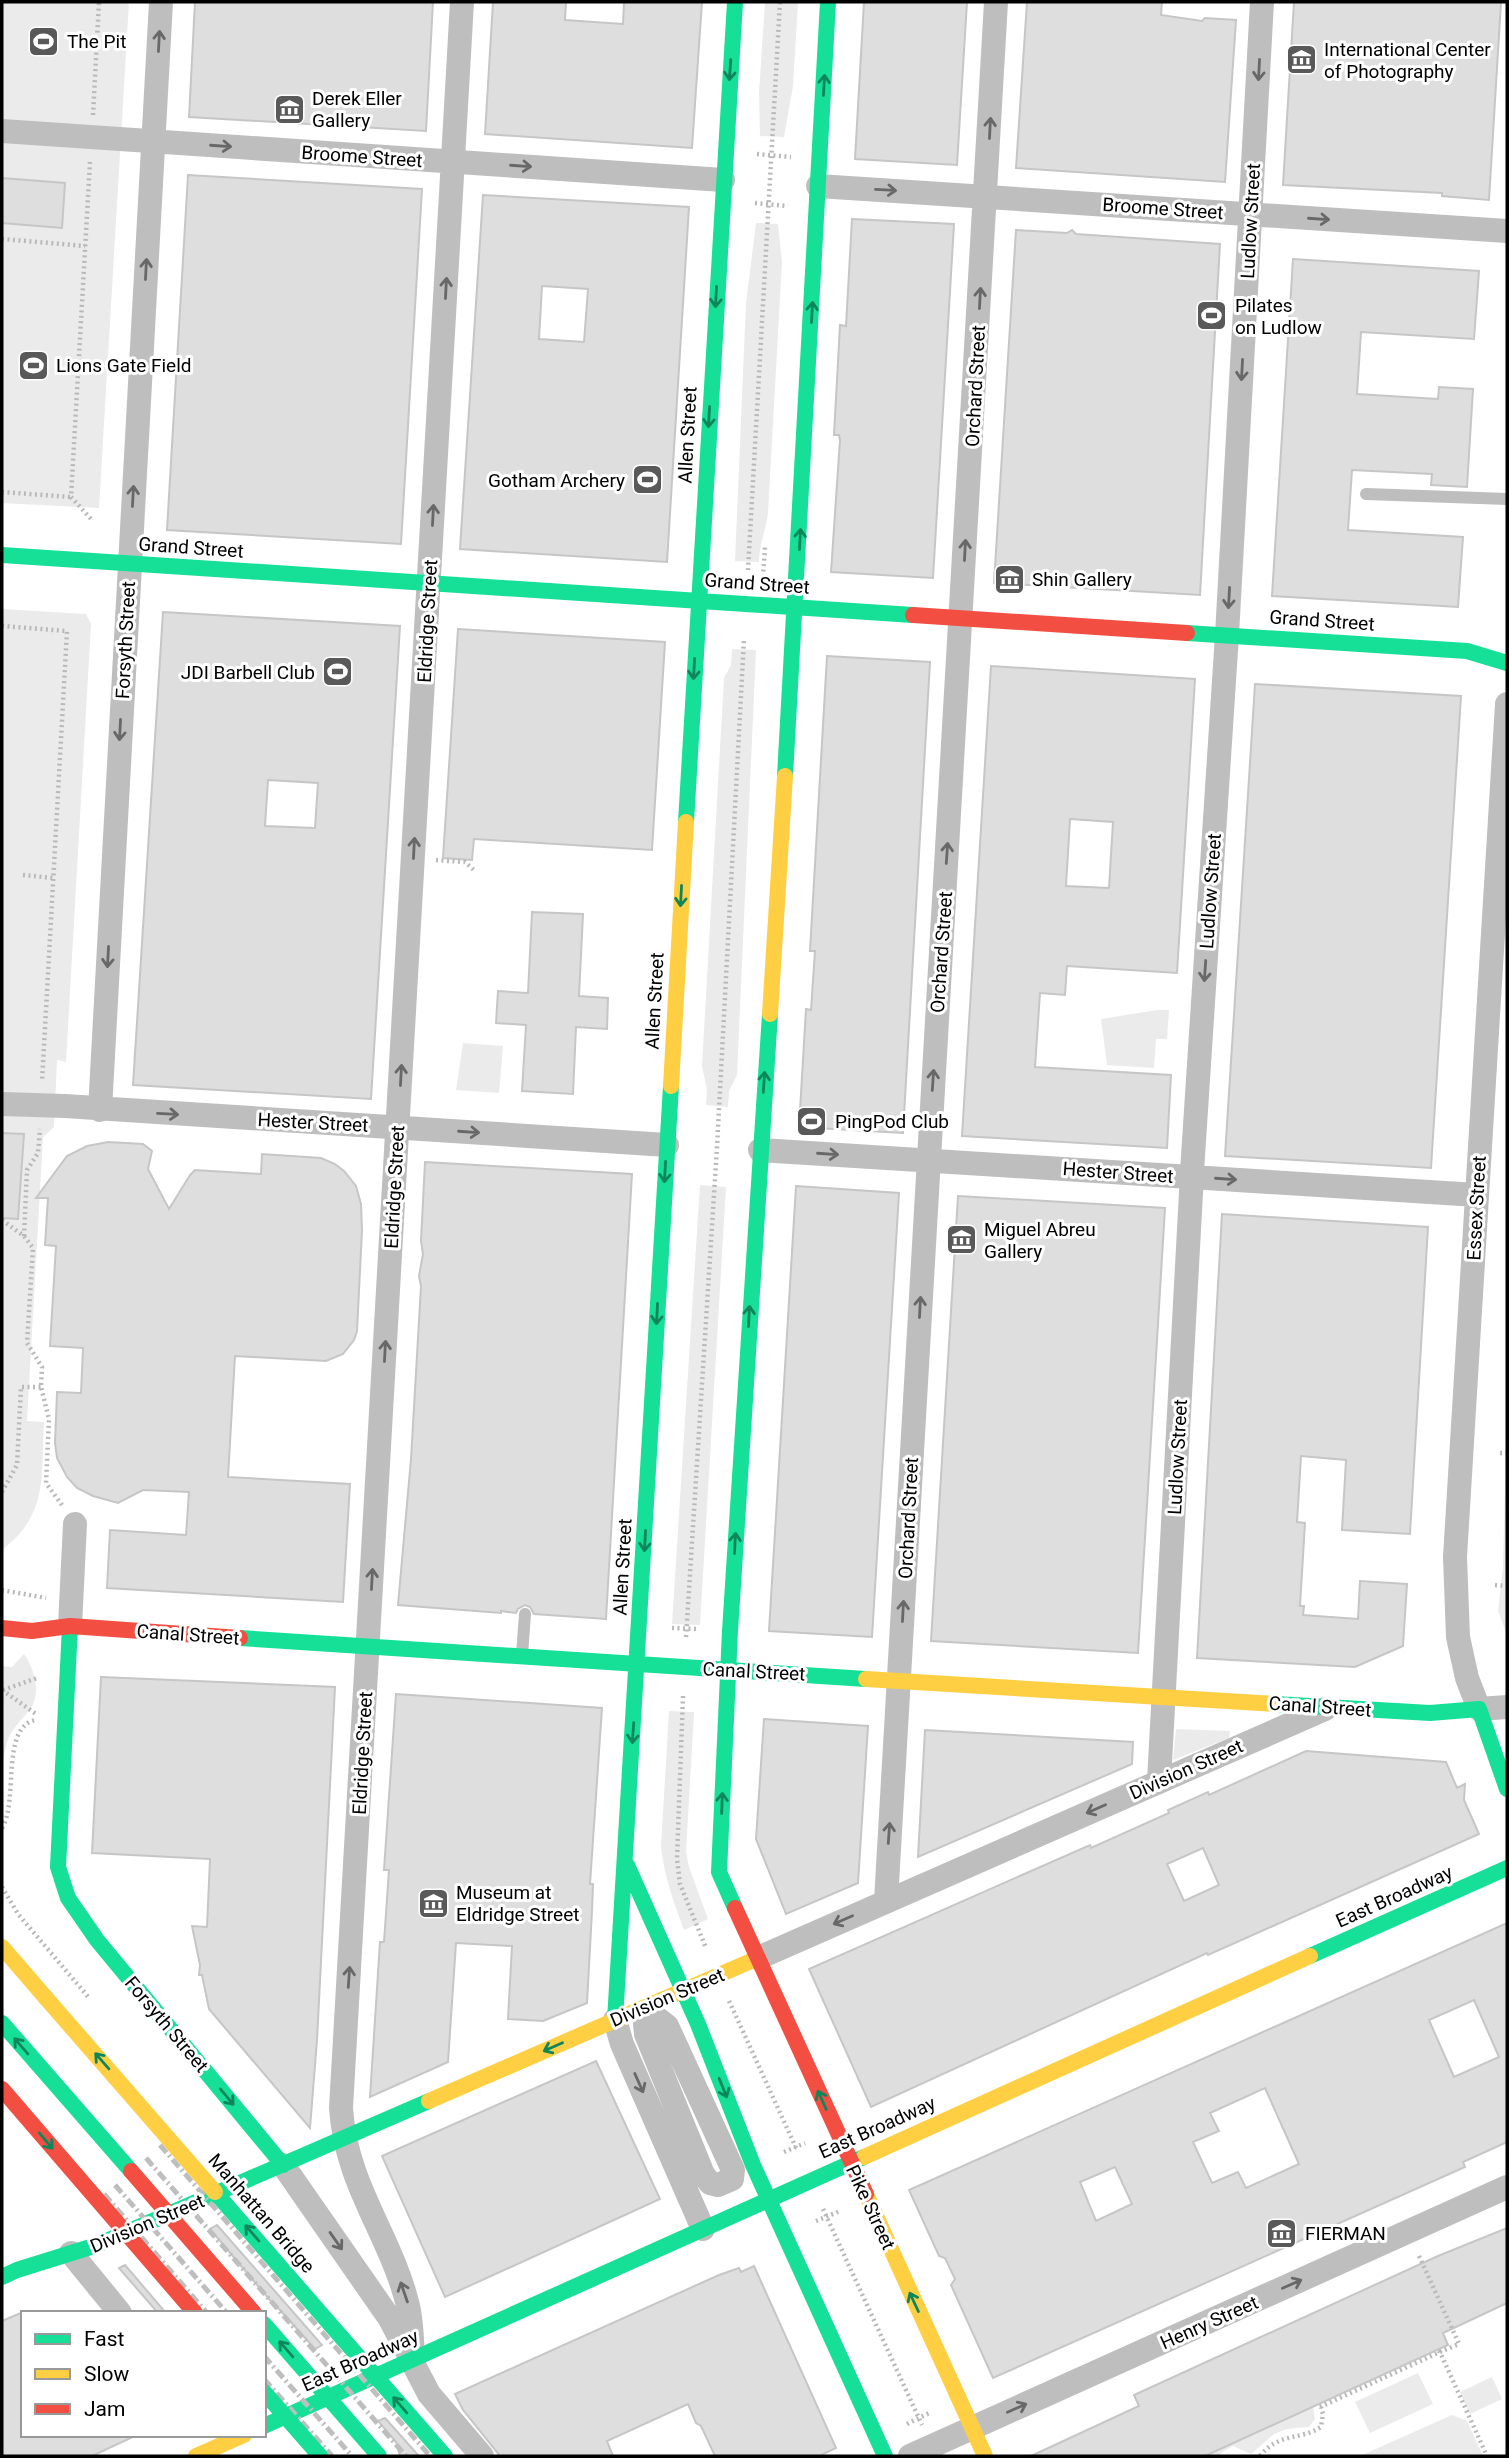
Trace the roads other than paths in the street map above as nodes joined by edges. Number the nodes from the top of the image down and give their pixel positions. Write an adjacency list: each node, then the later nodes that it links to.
1 (161, 2): 8 (street, Forsyth Street, one-way to 1)
2 (462, 2): 9 (street, Eldridge Street)
3 (735, 2): 10 (main road, Allen Street, one-way to 10)
4 (828, 2): 11 (main road, one-way to 4)
5 (996, 2): 12 (street, Orchard Street, one-way to 5)
6 (1262, 2): 13 (street, Ludlow Street, one-way to 13)
7 (2, 131): 8 (street, Broome Street)
8 (153, 141): 9 (street, Broome Street, one-way to 9); 18 (street, Forsyth Street, one-way to 8)
9 (453, 162): 10 (street, Broome Street, one-way to 10); 19 (street, Eldridge Street, one-way to 9)
10 (723, 180): 20 (main road, Allen Street, one-way to 20)
11 (818, 186): 12 (street, Broome Street, one-way to 12); 21 (main road, one-way to 11)
12 (986, 196): 13 (street, Broome Street); 22 (street, Orchard Street, one-way to 12)
13 (1251, 214): 14 (street, Broome Street, one-way to 14); 23 (street, Ludlow Street, one-way to 23)
14 (1507, 231)
15 (1366, 494): 16 (lane)
16 (1507, 499)
17 (2, 555): 18 (main road, Grand Street)
18 (129, 564): 19 (main road, Grand Street); 27 (street, Forsyth Street, one-way to 27)
19 (429, 583): 20 (main road, Grand Street); 28 (street, Eldridge Street, one-way to 19)
20 (698, 601): 21 (main road, Grand Street); 29 (main road, Allen Street, one-way to 29)
21 (796, 607): 22 (main road, Grand Street); 30 (main road, one-way to 21)
22 (961, 618): 23 (main road, Grand Street); 31 (street, Orchard Street, one-way to 22)
23 (1227, 635): 24 (main road, Grand Street); 32 (street, Ludlow Street, one-way to 32)
24 (1507, 663)
25 (1507, 704): 33 (street, Essex Street)
26 (2, 1104): 27 (street, Hester Street)
27 (100, 1110): 28 (street, Hester Street, one-way to 28)
28 (398, 1127): 29 (street, Hester Street, one-way to 29); 38 (street, Eldridge Street, one-way to 28)
29 (667, 1145): 40 (main road, Allen Street, one-way to 40)
30 (760, 1150): 31 (street, Hester Street, one-way to 31); 41 (main road, one-way to 30)
31 (928, 1160): 32 (street, Hester Street); 42 (street, Orchard Street, one-way to 31)
32 (1192, 1177): 33 (street, Hester Street, one-way to 33); 43 (street, Ludlow Street)
33 (1477, 1195): 46 (street, Essex Street)
34 (75, 1524): 36 (street, Forsyth Street)
35 (525, 1614): 39 (lane)
36 (69, 1626): 37 (main road, Canal Street); 38 (main road, Canal Street); 61 (main road, Forsyth Street, one-way to 61)
37 (2, 1628)
38 (369, 1647): 39 (main road, Canal Street); 59 (street, Eldridge Street, one-way to 38)
39 (522, 1657): 40 (main road, Canal Street)
40 (637, 1664): 41 (main road, Canal Street); 49 (main road, Allen Street, one-way to 49)
41 (728, 1670): 42 (main road, Canal Street); 53 (main road, one-way to 41)
42 (899, 1679): 43 (main road, Canal Street); 51 (street, Orchard Street, one-way to 42)
43 (1165, 1696): 44 (main road, Canal Street); 47 (street, Ludlow Street)
44 (1329, 1707): 46 (main road, Canal Street); 47 (street, Division Street)
45 (1507, 1707): 46 (street, Canal Street)
46 (1479, 1709): 48 (main road)
47 (1159, 1781): 51 (street, Division Street, one-way to 51)
48 (1507, 1789)
49 (625, 1860): 54 (main road, Allen Street); 55 (main road)
50 (1507, 1868): 60 (main road, East Broadway)
51 (886, 1901): 53 (street, Division Street, one-way to 53)
52 (2, 1947): 79 (main road, Manhattan Bridge, one-way to 52, bridge)
53 (758, 1958): 54 (main road, Division Street); 60 (main road, Pike Street, one-way to 53)
54 (683, 1990): 55 (main road, Division Street); 63 (main road, one-way to 63)
55 (615, 2020): 59 (main road, Division Street, one-way to 59); 64 (street, one-way to 64)
56 (2, 2023): 69 (main road, one-way to 56, bridge)
57 (644, 2029): 57 (street)
58 (2, 2089): 68 (main road, one-way to 68, bridge)
59 (344, 2138): 61 (main road, Division Street); 71 (street, Eldridge Street, one-way to 59)
60 (850, 2162): 63 (main road, East Broadway); 74 (main road, Pike Street, one-way to 60)
61 (283, 2165): 65 (main road, Division Street); 71 (street, Forsyth Street, one-way to 71)
62 (1507, 2187): 74 (street, Henry Street, one-way to 62)
63 (769, 2199): 64 (main road, East Broadway); 81 (main road)
64 (703, 2229): 71 (main road, East Broadway)
65 (71, 2253): 66 (main road, Division Street); 67 (street)
66 (2, 2277)
67 (118, 2311)
68 (193, 2311)
69 (252, 2311)
70 (266, 2326): 78 (main road, one-way to 70, bridge)
71 (413, 2359): 73 (main road, East Broadway); 80 (street, Forsyth Street)
72 (266, 2394): 77 (main road, bridge)
73 (266, 2425)
74 (972, 2428): 82 (street, Henry Street); 83 (main road, Pike Street)
75 (230, 2443): 76 (main road)
76 (196, 2456)
77 (320, 2456)
78 (379, 2456)
79 (445, 2456)
80 (482, 2456)
81 (885, 2456)
82 (910, 2456)
83 (985, 2456)

